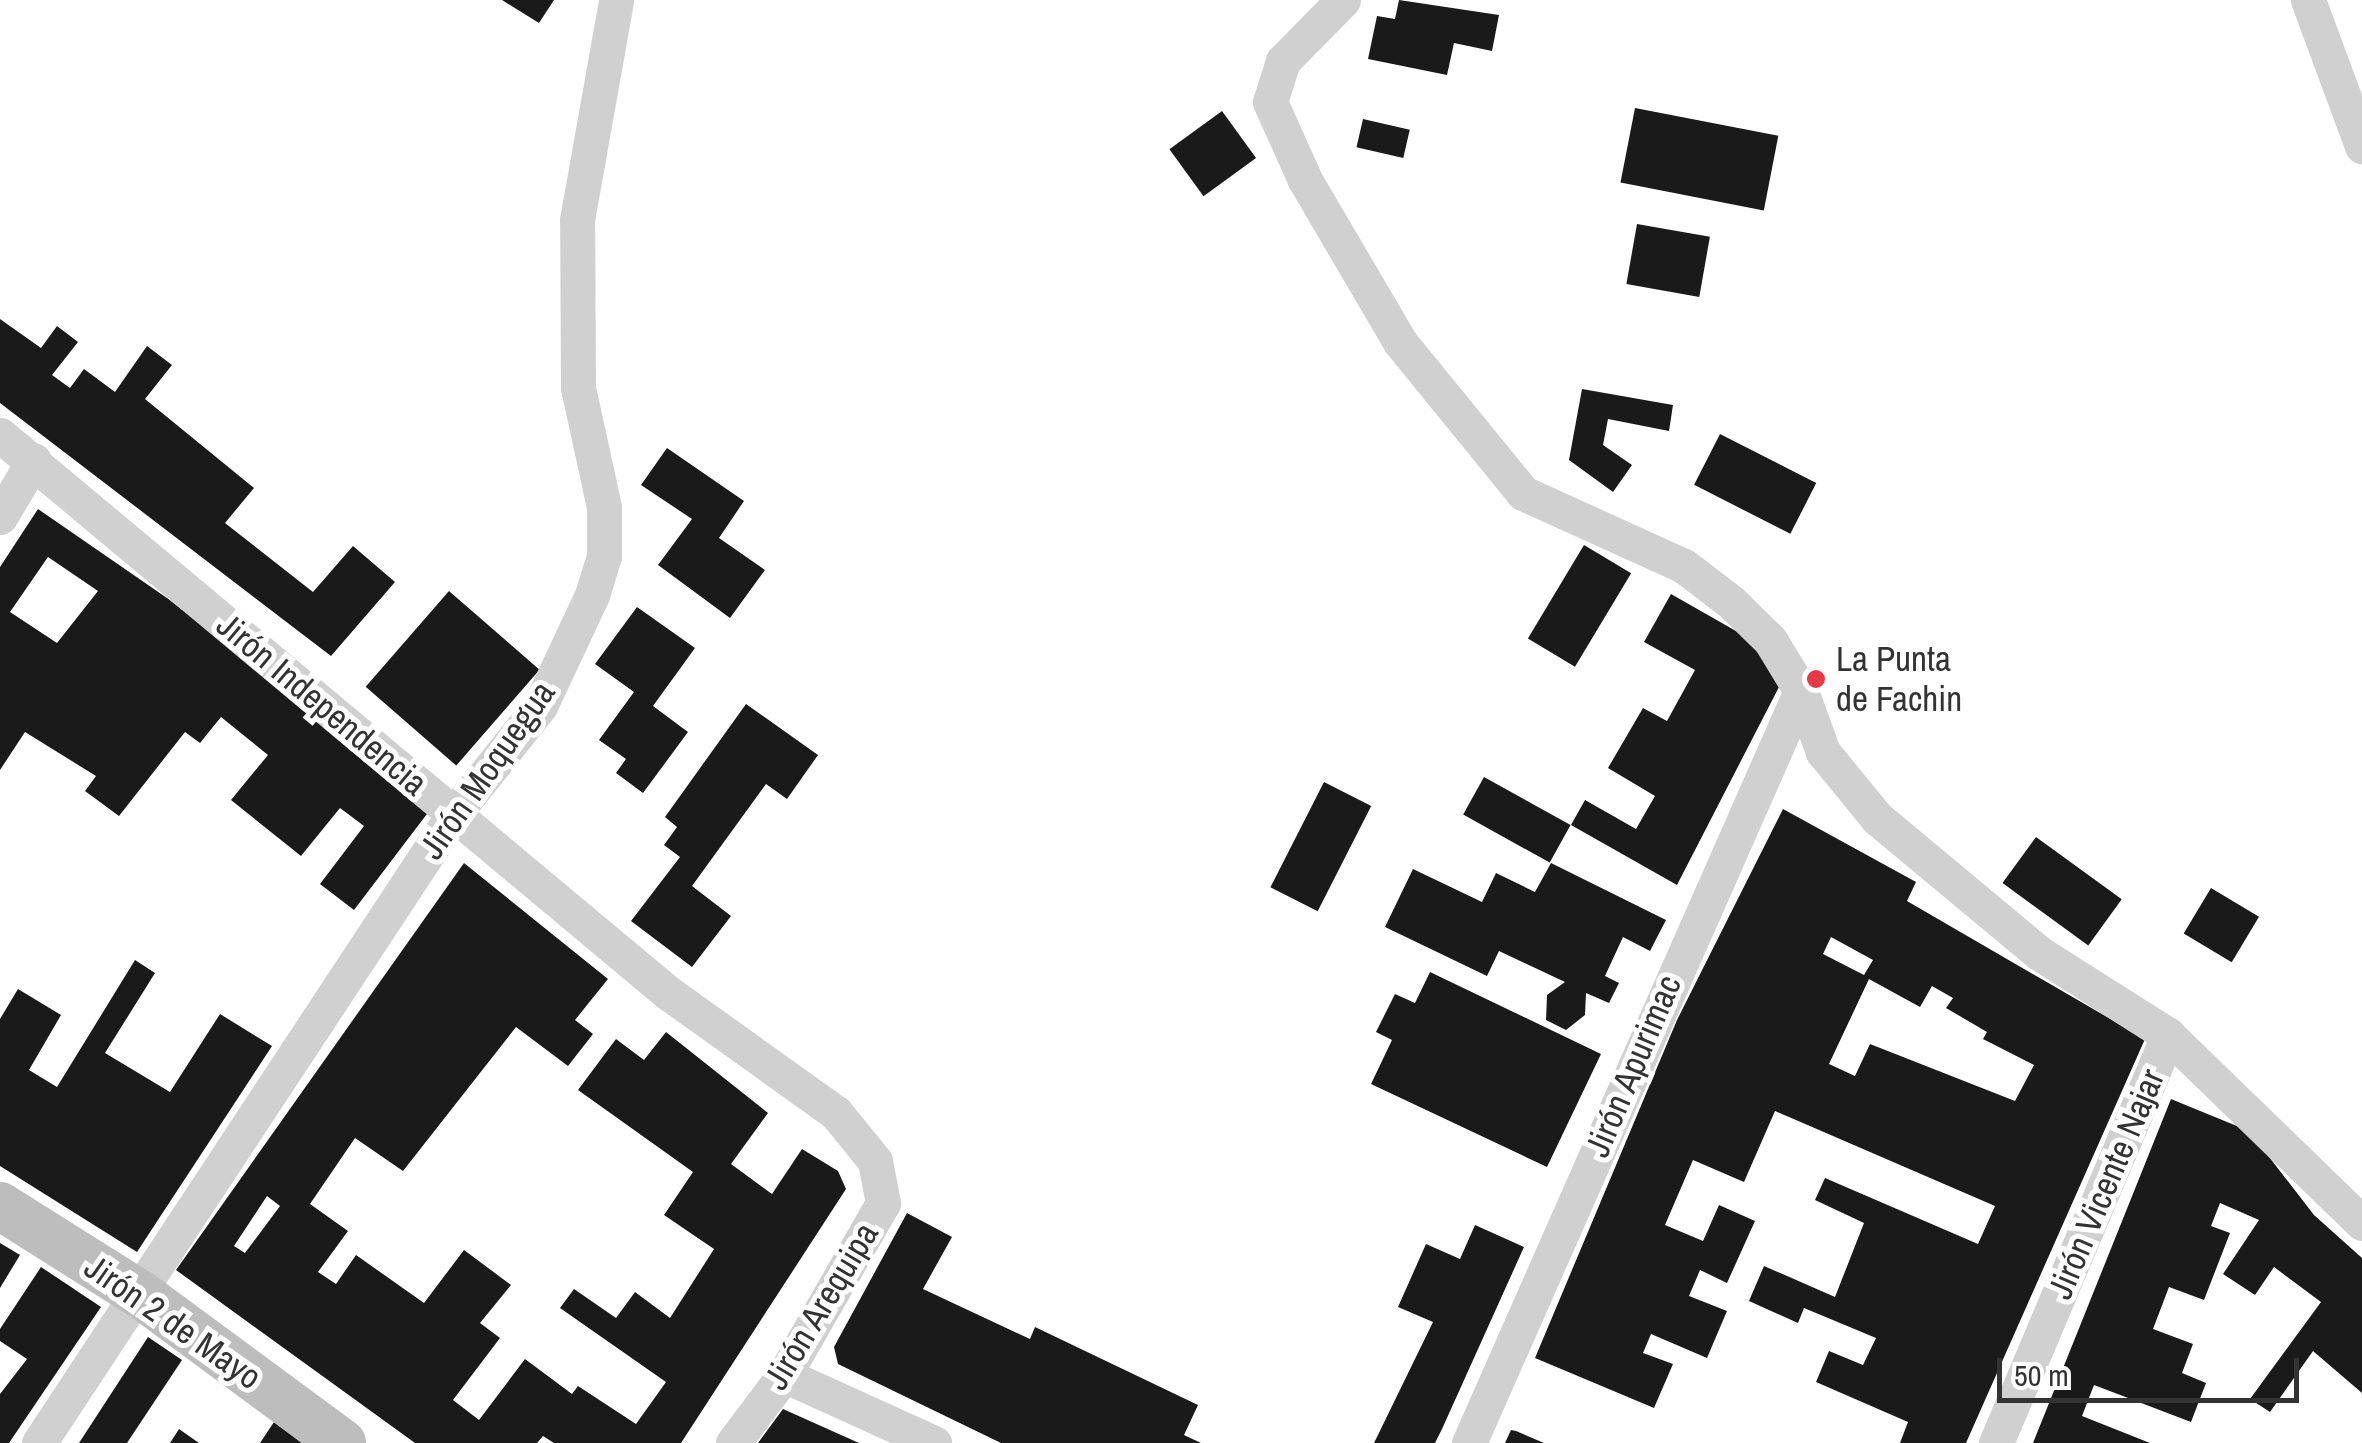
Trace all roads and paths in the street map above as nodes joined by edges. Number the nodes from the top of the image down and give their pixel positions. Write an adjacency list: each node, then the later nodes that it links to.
1 (616, 0): 9 (street, Jirón Moquegua)
2 (1343, 0): 8 (street)
3 (2308, 0): 4 (street)
4 (2362, 146)
5 (0, 435): 6 (street, Jirón Independencia)
6 (34, 460): 7 (street); 9 (street, Jirón Independencia)
7 (0, 517)
8 (1801, 691): 10 (street); 20 (street, Jirón Apurimac)
9 (453, 815): 11 (street, Jirón Independencia); 14 (street, Jirón Moquegua)
10 (2168, 1036): 13 (street); 21 (street, Jirón Vicente Najar)
11 (875, 1161): 15 (street, Jirón Arequipa)
12 (0, 1206): 14 (main road, Jirón 2 de Mayo)
13 (2362, 1223)
14 (140, 1294): 16 (street, Jirón Moquegua); 17 (main road, Jirón 2 de Mayo)
15 (784, 1375): 18 (street, Jirón Arequipa); 19 (street)
16 (38, 1443)
17 (342, 1443)
18 (733, 1443)
19 (934, 1443)
20 (1469, 1443)
21 (1996, 1443)

